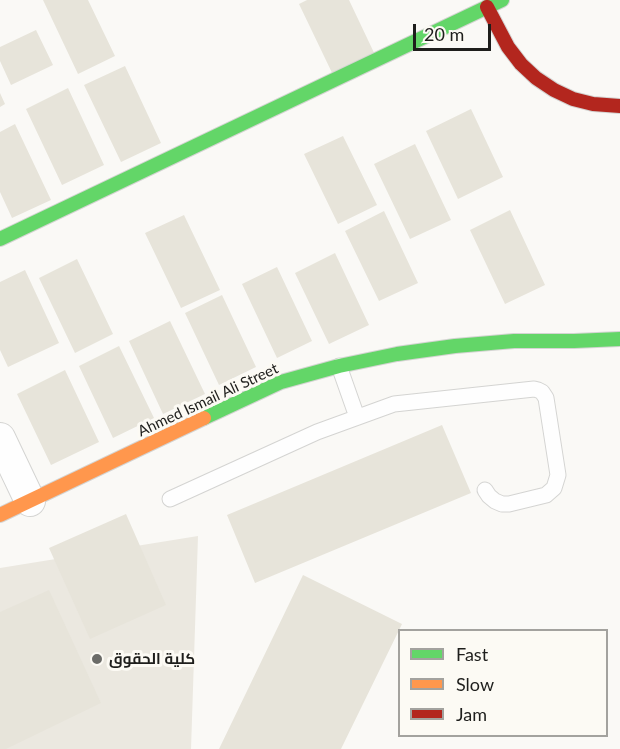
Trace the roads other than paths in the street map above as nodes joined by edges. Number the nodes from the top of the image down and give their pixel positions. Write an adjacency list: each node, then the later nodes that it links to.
1 (502, 0): 2 (street)
2 (487, 7): 3 (street); 4 (street)
3 (620, 106)
4 (0, 240)
5 (620, 339): 6 (street, Ahmed Ismail Ali Street)
6 (339, 366): 7 (lane); 11 (street, Ahmed Ismail Ali Street)
7 (357, 417): 9 (lane); 10 (lane)
8 (0, 438): 11 (street)
9 (485, 490)
10 (170, 499)
11 (30, 501): 12 (street, Ahmed Ismail Ali Street)
12 (0, 515)

